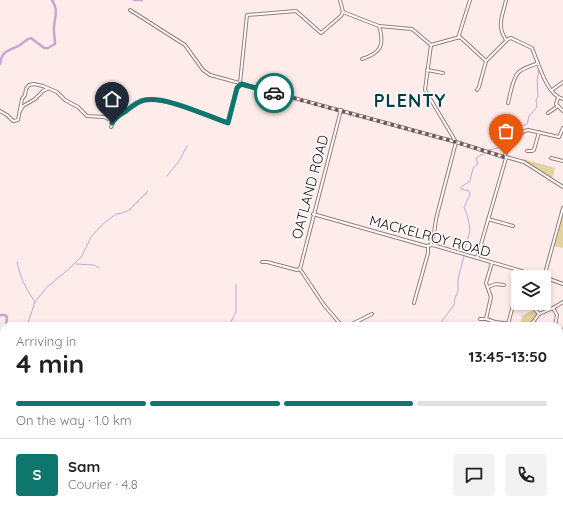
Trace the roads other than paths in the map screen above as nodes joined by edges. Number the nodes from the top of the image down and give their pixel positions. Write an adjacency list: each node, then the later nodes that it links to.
1 (340, 0): 5 (street)
2 (470, 0): 7 (street)
3 (506, 0): 8 (street)
4 (130, 10): 16 (street)
5 (343, 12): 6 (street); 16 (street)
6 (379, 26): 9 (street); 10 (street)
7 (458, 38): 9 (street); 11 (street)
8 (506, 40): 11 (street); 12 (street)
9 (431, 45): 13 (street)
10 (362, 59)
11 (486, 61): 18 (street)
12 (538, 63): 19 (street); 22 (street)
13 (428, 70): 14 (street); 34 (street)
14 (443, 73)
15 (563, 82): 19 (street)
16 (240, 83): 24 (street); 29 (street)
17 (48, 89): 27 (street); 27 (street); 29 (street)
18 (477, 90)
19 (552, 90): 20 (street)
20 (558, 98): 21 (street); 23 (street)
21 (563, 99)
22 (508, 103)
23 (558, 106): 26 (street); 28 (street)
24 (341, 110): 34 (street); 41 (street, OATLAND ROAD)
25 (0, 111): 27 (street)
26 (563, 111)
27 (19, 113)
28 (548, 113)
29 (113, 120): 30 (street)
30 (111, 127)
31 (563, 128): 33 (street)
32 (538, 132): 33 (street); 35 (street); 36 (street)
33 (562, 137)
34 (456, 142): 36 (street); 44 (street)
35 (528, 151)
36 (506, 157): 39 (street); 42 (street)
37 (551, 158): 38 (street)
38 (563, 161)
39 (563, 187)
40 (563, 208): 51 (street)
41 (313, 214): 45 (street, MACKELROY ROAD); 49 (street, OATLAND ROAD)
42 (488, 219): 43 (street); 46 (street)
43 (512, 226)
44 (431, 244): 45 (street, MACKELROY ROAD); 46 (street, MACKELROY ROAD)
45 (428, 246): 57 (street)
46 (477, 258): 48 (street, MACKELROY ROAD)
47 (262, 262): 49 (street)
48 (492, 263): 50 (street, MACKELROY ROAD); 55 (street)
49 (300, 269): 65 (street)
50 (518, 270)
51 (545, 270)
52 (551, 280): 53 (street, MACKELROY ROAD)
53 (563, 284)
54 (504, 285): 55 (street)
55 (488, 288): 64 (street)
56 (563, 302): 58 (street)
57 (414, 303)
58 (553, 308): 62 (street); 70 (street)
59 (512, 310): 68 (street)
60 (536, 310): 62 (street)
61 (372, 314): 66 (street)
62 (539, 314): 69 (street)
63 (480, 319): 64 (street)
64 (486, 319): 67 (street)
65 (339, 322)
66 (356, 322)
67 (499, 322)
68 (509, 322)
69 (533, 322)
70 (556, 322)

